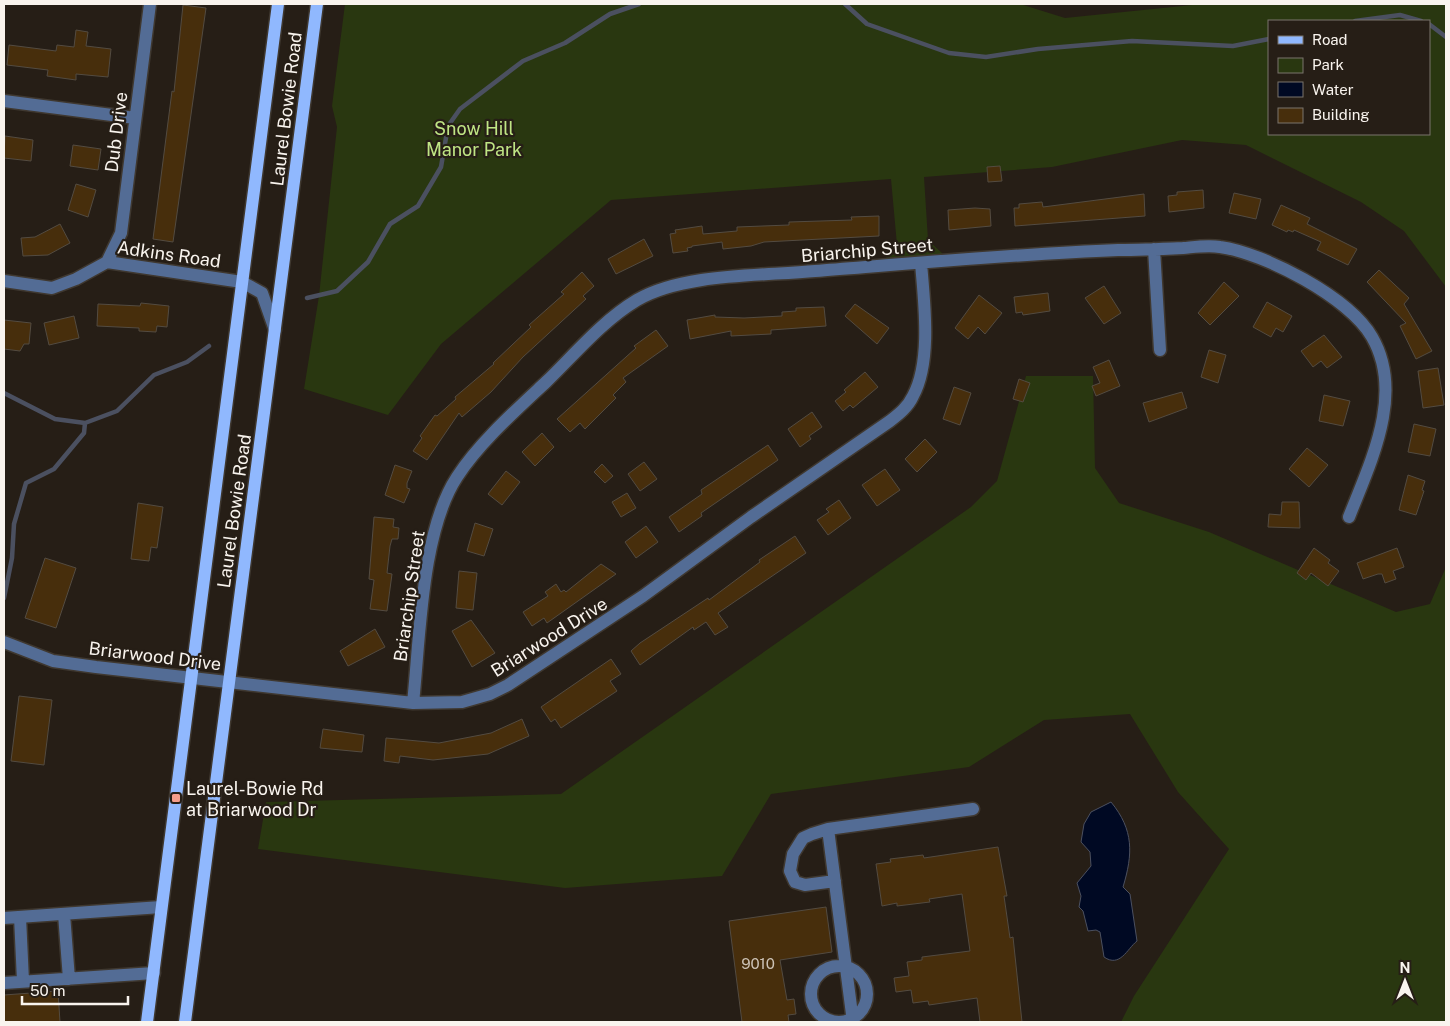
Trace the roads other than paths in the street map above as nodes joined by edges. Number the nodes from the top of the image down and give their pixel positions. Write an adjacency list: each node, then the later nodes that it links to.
1 (150, 4): 5 (street, Dub Drive)
2 (278, 4): 10 (main road, Laurel Bowie Road)
3 (317, 4): 11 (main road, Laurel Bowie Road)
4 (4, 101): 5 (street)
5 (135, 118): 7 (street, Dub Drive)
6 (1154, 249): 8 (street, Briarchip Street); 12 (street); 13 (street, Briarchip Street)
7 (107, 262): 9 (street, Adkins Road); 10 (street, Adkins Road)
8 (922, 263): 17 (street, Briarwood Drive); 17 (street, Briarchip Street)
9 (4, 281)
10 (242, 282): 11 (street, Adkins Road); 15 (main road, Laurel Bowie Road)
11 (275, 330): 16 (main road, Laurel Bowie Road)
12 (1160, 350)
13 (1348, 517)
14 (4, 642): 15 (street, Briarwood Drive)
15 (192, 678): 16 (street, Briarwood Drive); 21 (main road, Laurel Bowie Road)
16 (229, 682): 17 (street, Briarwood Drive); 32 (main road, Laurel Bowie Road)
17 (414, 703)
18 (974, 809): 19 (street)
19 (828, 829): 20 (street); 20 (street)
20 (835, 881): 25 (street)
21 (161, 907): 22 (street); 26 (main road, Laurel Bowie Road)
22 (64, 914): 23 (street); 27 (street)
23 (20, 917): 24 (street); 28 (street)
24 (4, 918)
25 (845, 966): 30 (street); 30 (street); 30 (street)
26 (154, 973): 27 (street); 31 (main road, Laurel Bowie Road)
27 (69, 979): 28 (street)
28 (23, 981): 29 (street)
29 (4, 983)
30 (853, 1020)
31 (148, 1022)
32 (185, 1022)

